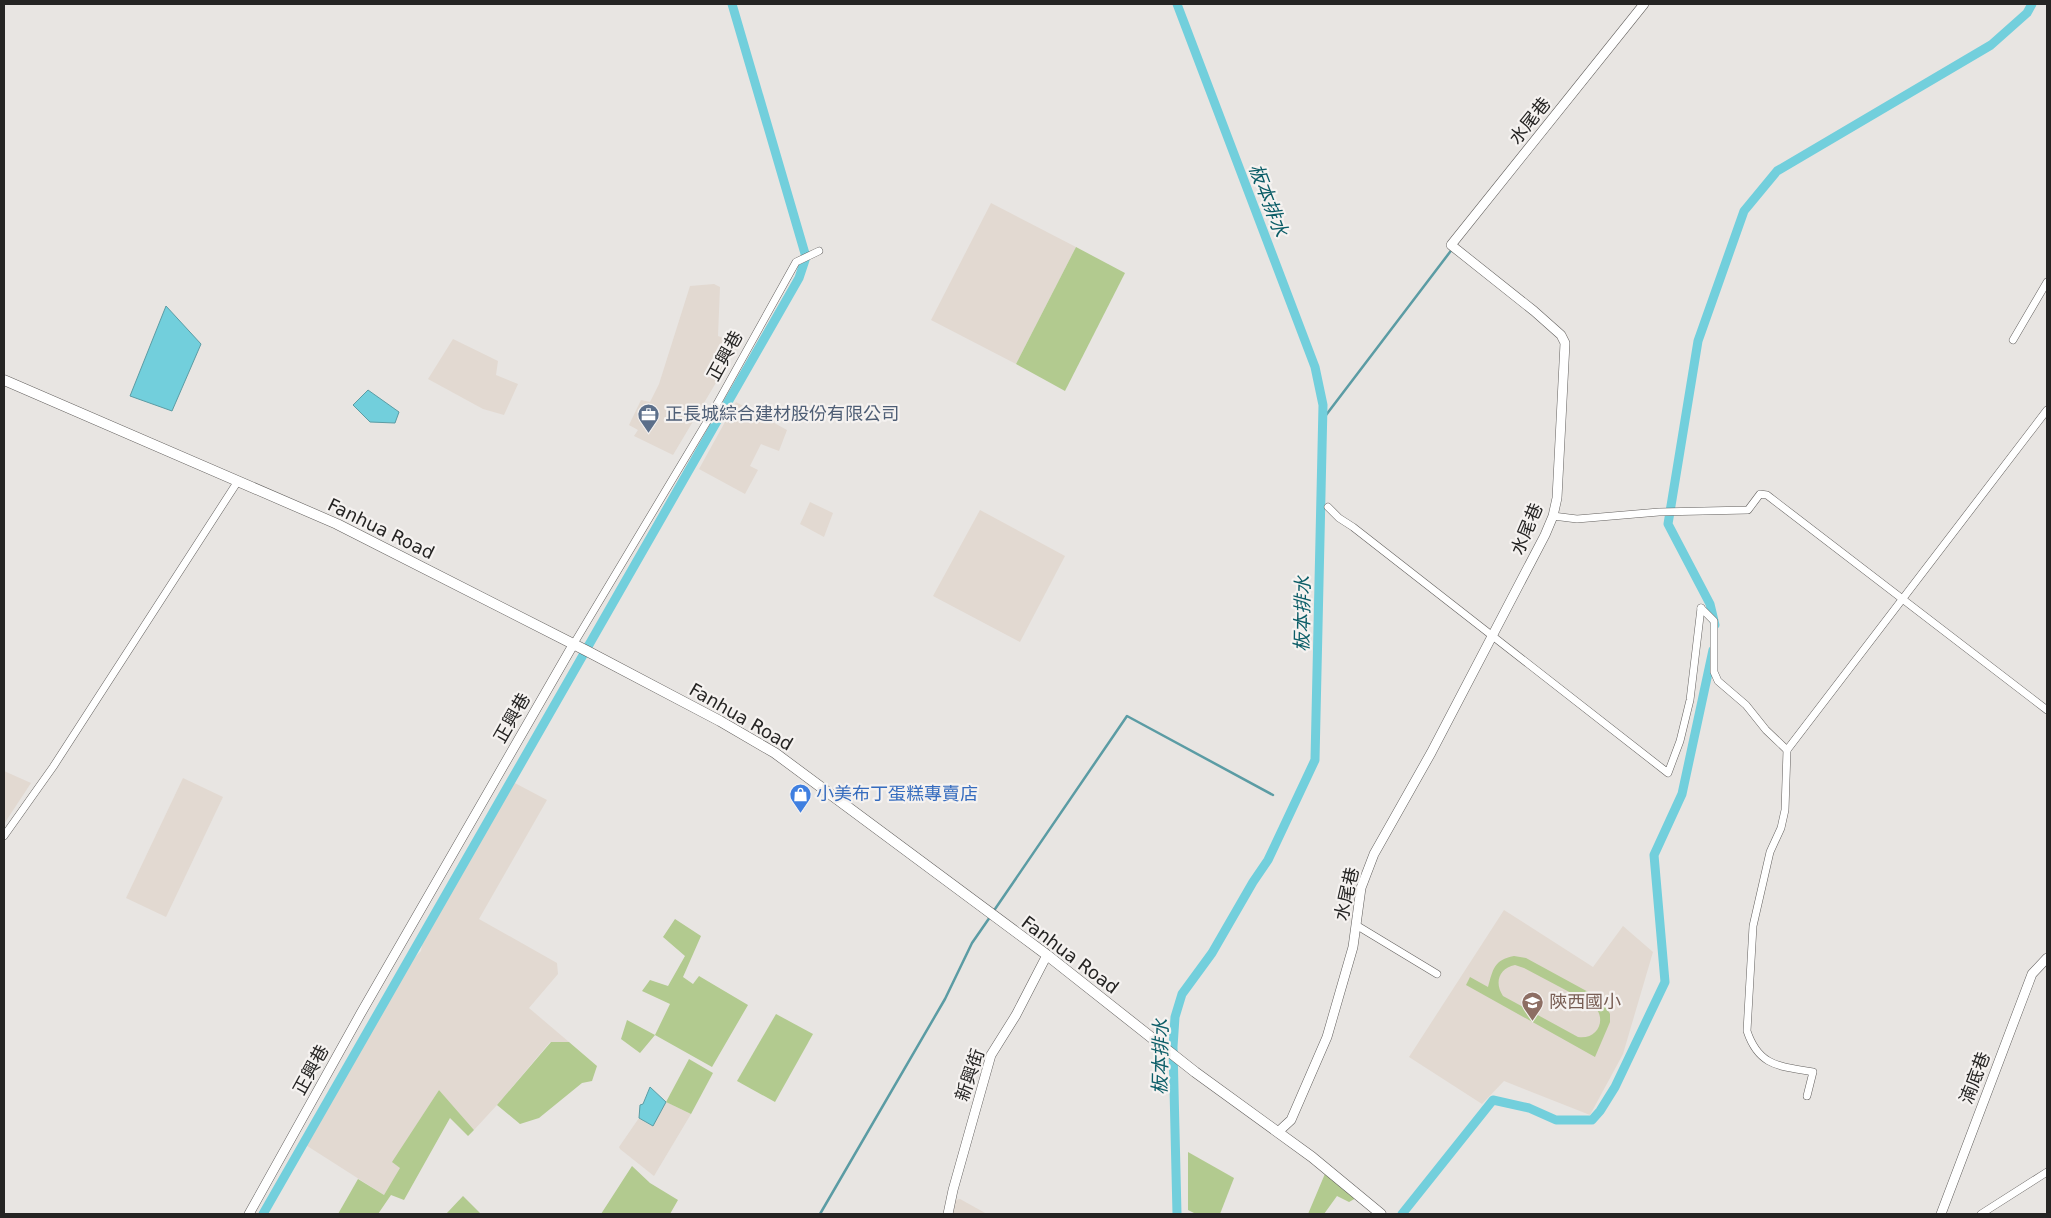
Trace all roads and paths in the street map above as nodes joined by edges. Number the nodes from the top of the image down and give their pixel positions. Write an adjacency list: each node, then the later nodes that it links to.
1 (1644, 4): 9 (street, 水尾巷)
2 (819, 251): 12 (street, 正興巷)
3 (2047, 282): 4 (street)
4 (2013, 340)
5 (4, 380): 7 (main road, Fanhua Road)
6 (2047, 410): 10 (street)
7 (238, 481): 12 (main road, Fanhua Road); 15 (street)
8 (1328, 508): 11 (street)
9 (1554, 516): 10 (street); 11 (street, 水尾巷)
10 (1902, 599): 13 (street); 14 (street)
11 (1492, 634): 14 (street); 16 (street, 水尾巷)
12 (573, 645): 17 (main road, Fanhua Road); 23 (street, 正興巷)
13 (2047, 710)
14 (1787, 750): 20 (street)
15 (4, 836)
16 (1356, 925): 19 (street); 21 (street, 水尾巷)
17 (1047, 955): 21 (main road, Fanhua Road); 24 (street, 新興街)
18 (2047, 958): 26 (street, 湳底巷)
19 (1437, 974)
20 (1807, 1096)
21 (1278, 1132): 25 (main road, Fanhua Road)
22 (2047, 1172): 27 (street)
23 (249, 1214)
24 (948, 1214)
25 (1381, 1214)
26 (1941, 1214)
27 (1981, 1214)

